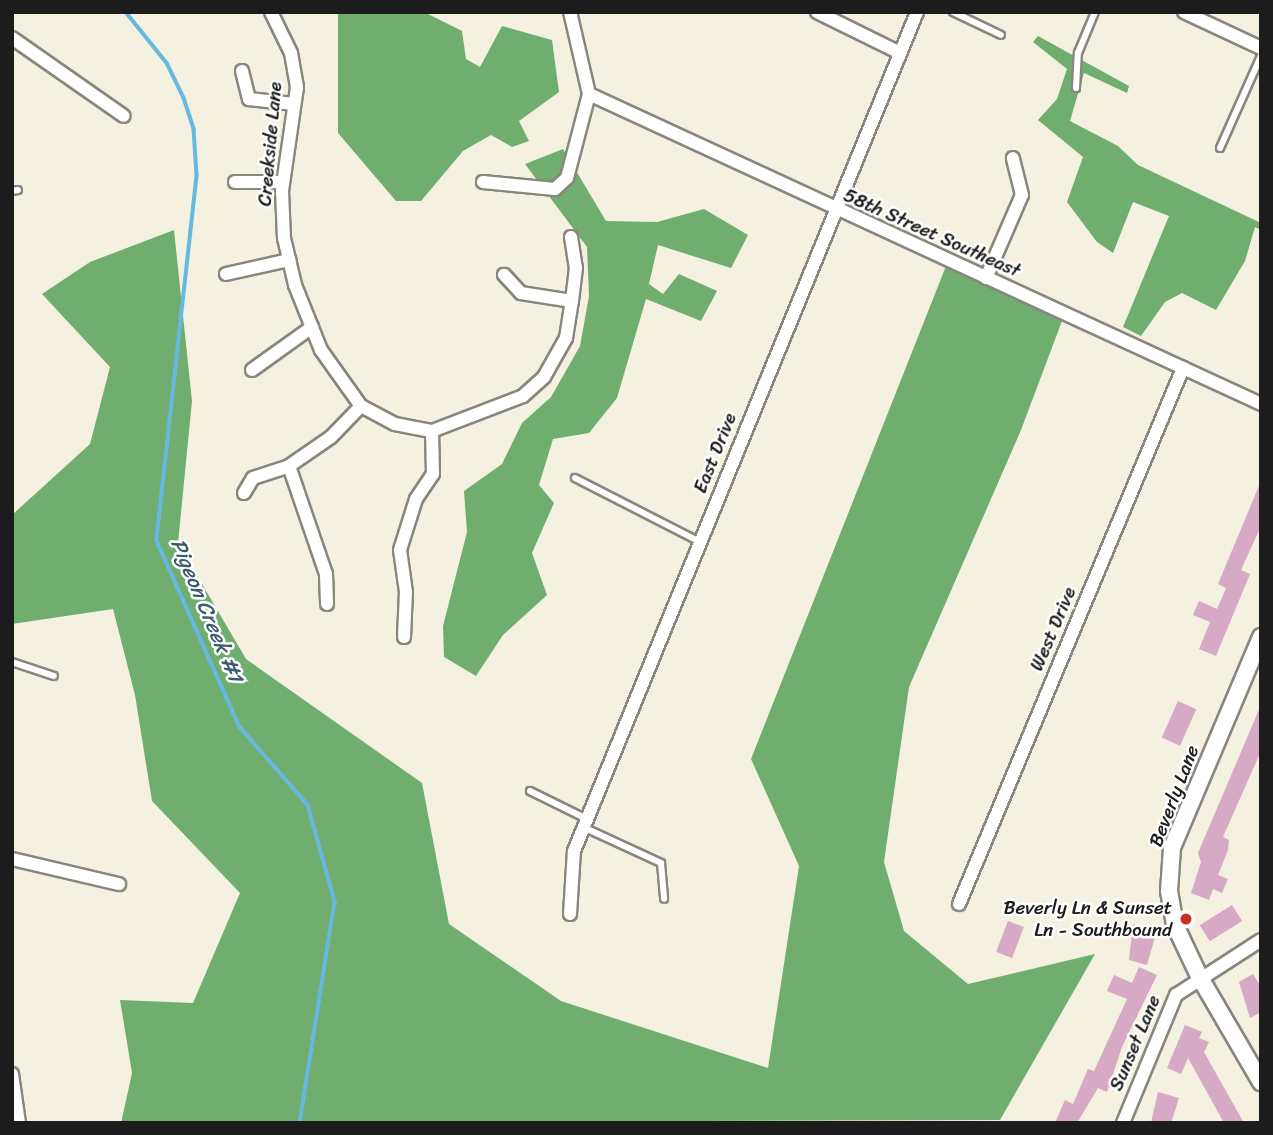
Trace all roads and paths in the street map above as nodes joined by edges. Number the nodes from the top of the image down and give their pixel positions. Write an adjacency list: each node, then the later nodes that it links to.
1 (271, 12): 16 (street, Creekside Lane)
2 (570, 12): 15 (street)
3 (817, 12): 11 (street)
4 (917, 12): 11 (street, East Drive)
5 (953, 12): 8 (lane)
6 (1095, 12): 14 (lane)
7 (1184, 12): 10 (street)
8 (1001, 35)
9 (12, 38): 17 (street)
10 (1261, 48)
11 (900, 53): 23 (street, East Drive)
12 (1261, 56): 18 (lane)
13 (242, 71): 16 (street)
14 (1076, 88)
15 (589, 94): 22 (street); 23 (street, 58th Street Southeast)
16 (294, 104): 21 (street, Creekside Lane)
17 (124, 116)
18 (1220, 148)
19 (1013, 158): 28 (street)
20 (236, 182): 21 (street)
21 (283, 182): 25 (street, Creekside Lane)
22 (483, 182)
23 (836, 210): 28 (street, 58th Street Southeast); 39 (street, East Drive)
24 (571, 237): 29 (street, Creekside Lane)
25 (289, 260): 26 (street); 30 (street, Creekside Lane)
26 (226, 274)
27 (504, 275): 29 (street)
28 (986, 278): 31 (street, 58th Street Southeast)
29 (572, 301): 35 (street, Creekside Lane)
30 (312, 327): 32 (street); 34 (street, Creekside Lane)
31 (1183, 368): 33 (street, 58th Street Southeast); 50 (street, West Drive)
32 (252, 370)
33 (1261, 404)
34 (361, 406): 35 (street, Creekside Lane); 36 (street)
35 (432, 431): 42 (street)
36 (289, 466): 38 (street); 40 (street)
37 (575, 478): 39 (lane)
38 (244, 493)
39 (700, 542): 46 (street, East Drive)
40 (327, 604)
41 (1261, 637): 53 (street, Beverly Lane)
42 (404, 638)
43 (12, 662): 44 (lane)
44 (54, 676)
45 (530, 791): 46 (lane)
46 (585, 823): 49 (lane); 51 (street, East Drive)
47 (12, 859): 48 (street)
48 (120, 884)
49 (664, 899)
50 (959, 904)
51 (570, 914)
52 (1261, 940): 53 (street, Sunset Lane)
53 (1199, 976): 55 (street, Beverly Lane); 57 (street, Sunset Lane)
54 (12, 1074): 56 (street)
55 (1261, 1082)
56 (19, 1123)
57 (1122, 1123)

